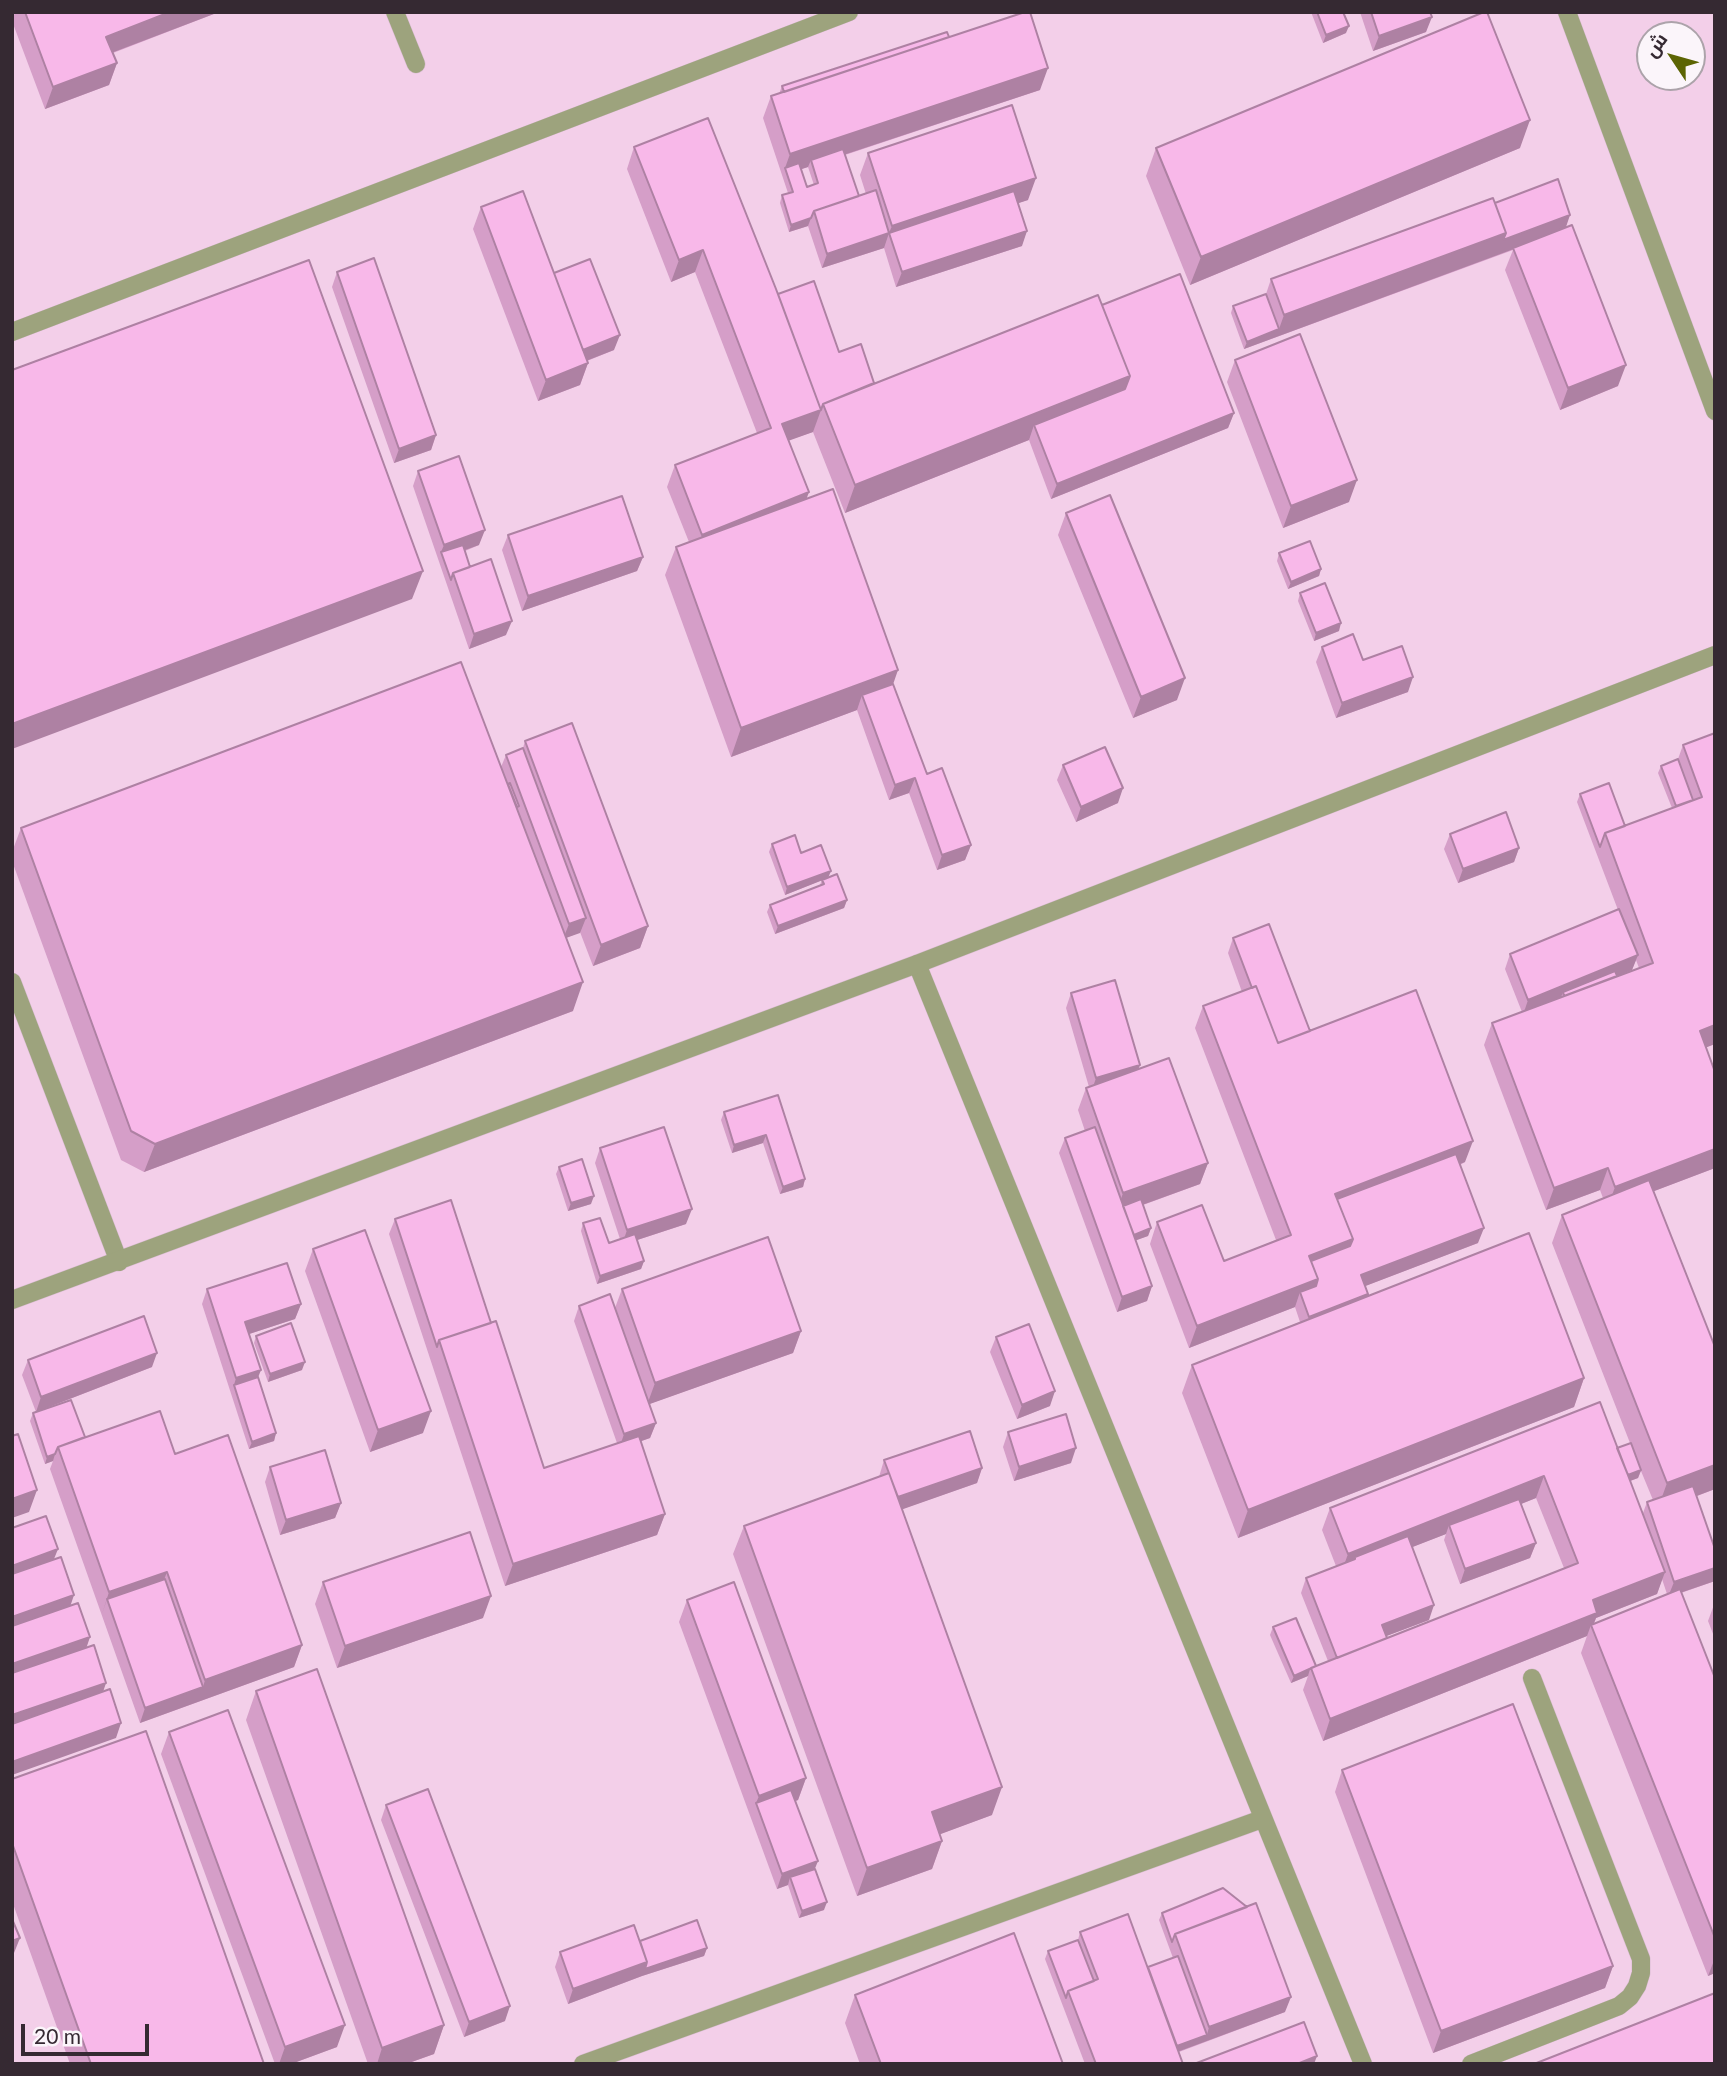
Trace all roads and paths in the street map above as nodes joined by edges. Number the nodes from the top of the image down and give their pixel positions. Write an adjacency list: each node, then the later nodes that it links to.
1 (395, 12): 4 (street)
2 (849, 12): 5 (street)
3 (1567, 12): 6 (street)
4 (416, 64)
5 (12, 332)
6 (1715, 411)
7 (1715, 655): 8 (street)
8 (917, 964): 10 (street); 13 (street)
9 (12, 982): 10 (street)
10 (118, 1262): 11 (street)
11 (12, 1300)
12 (1532, 1678): 17 (street)
13 (1262, 1819): 14 (street); 16 (street)
14 (604, 2060): 15 (street)
15 (583, 2064)
16 (1363, 2064)
17 (1471, 2064)

